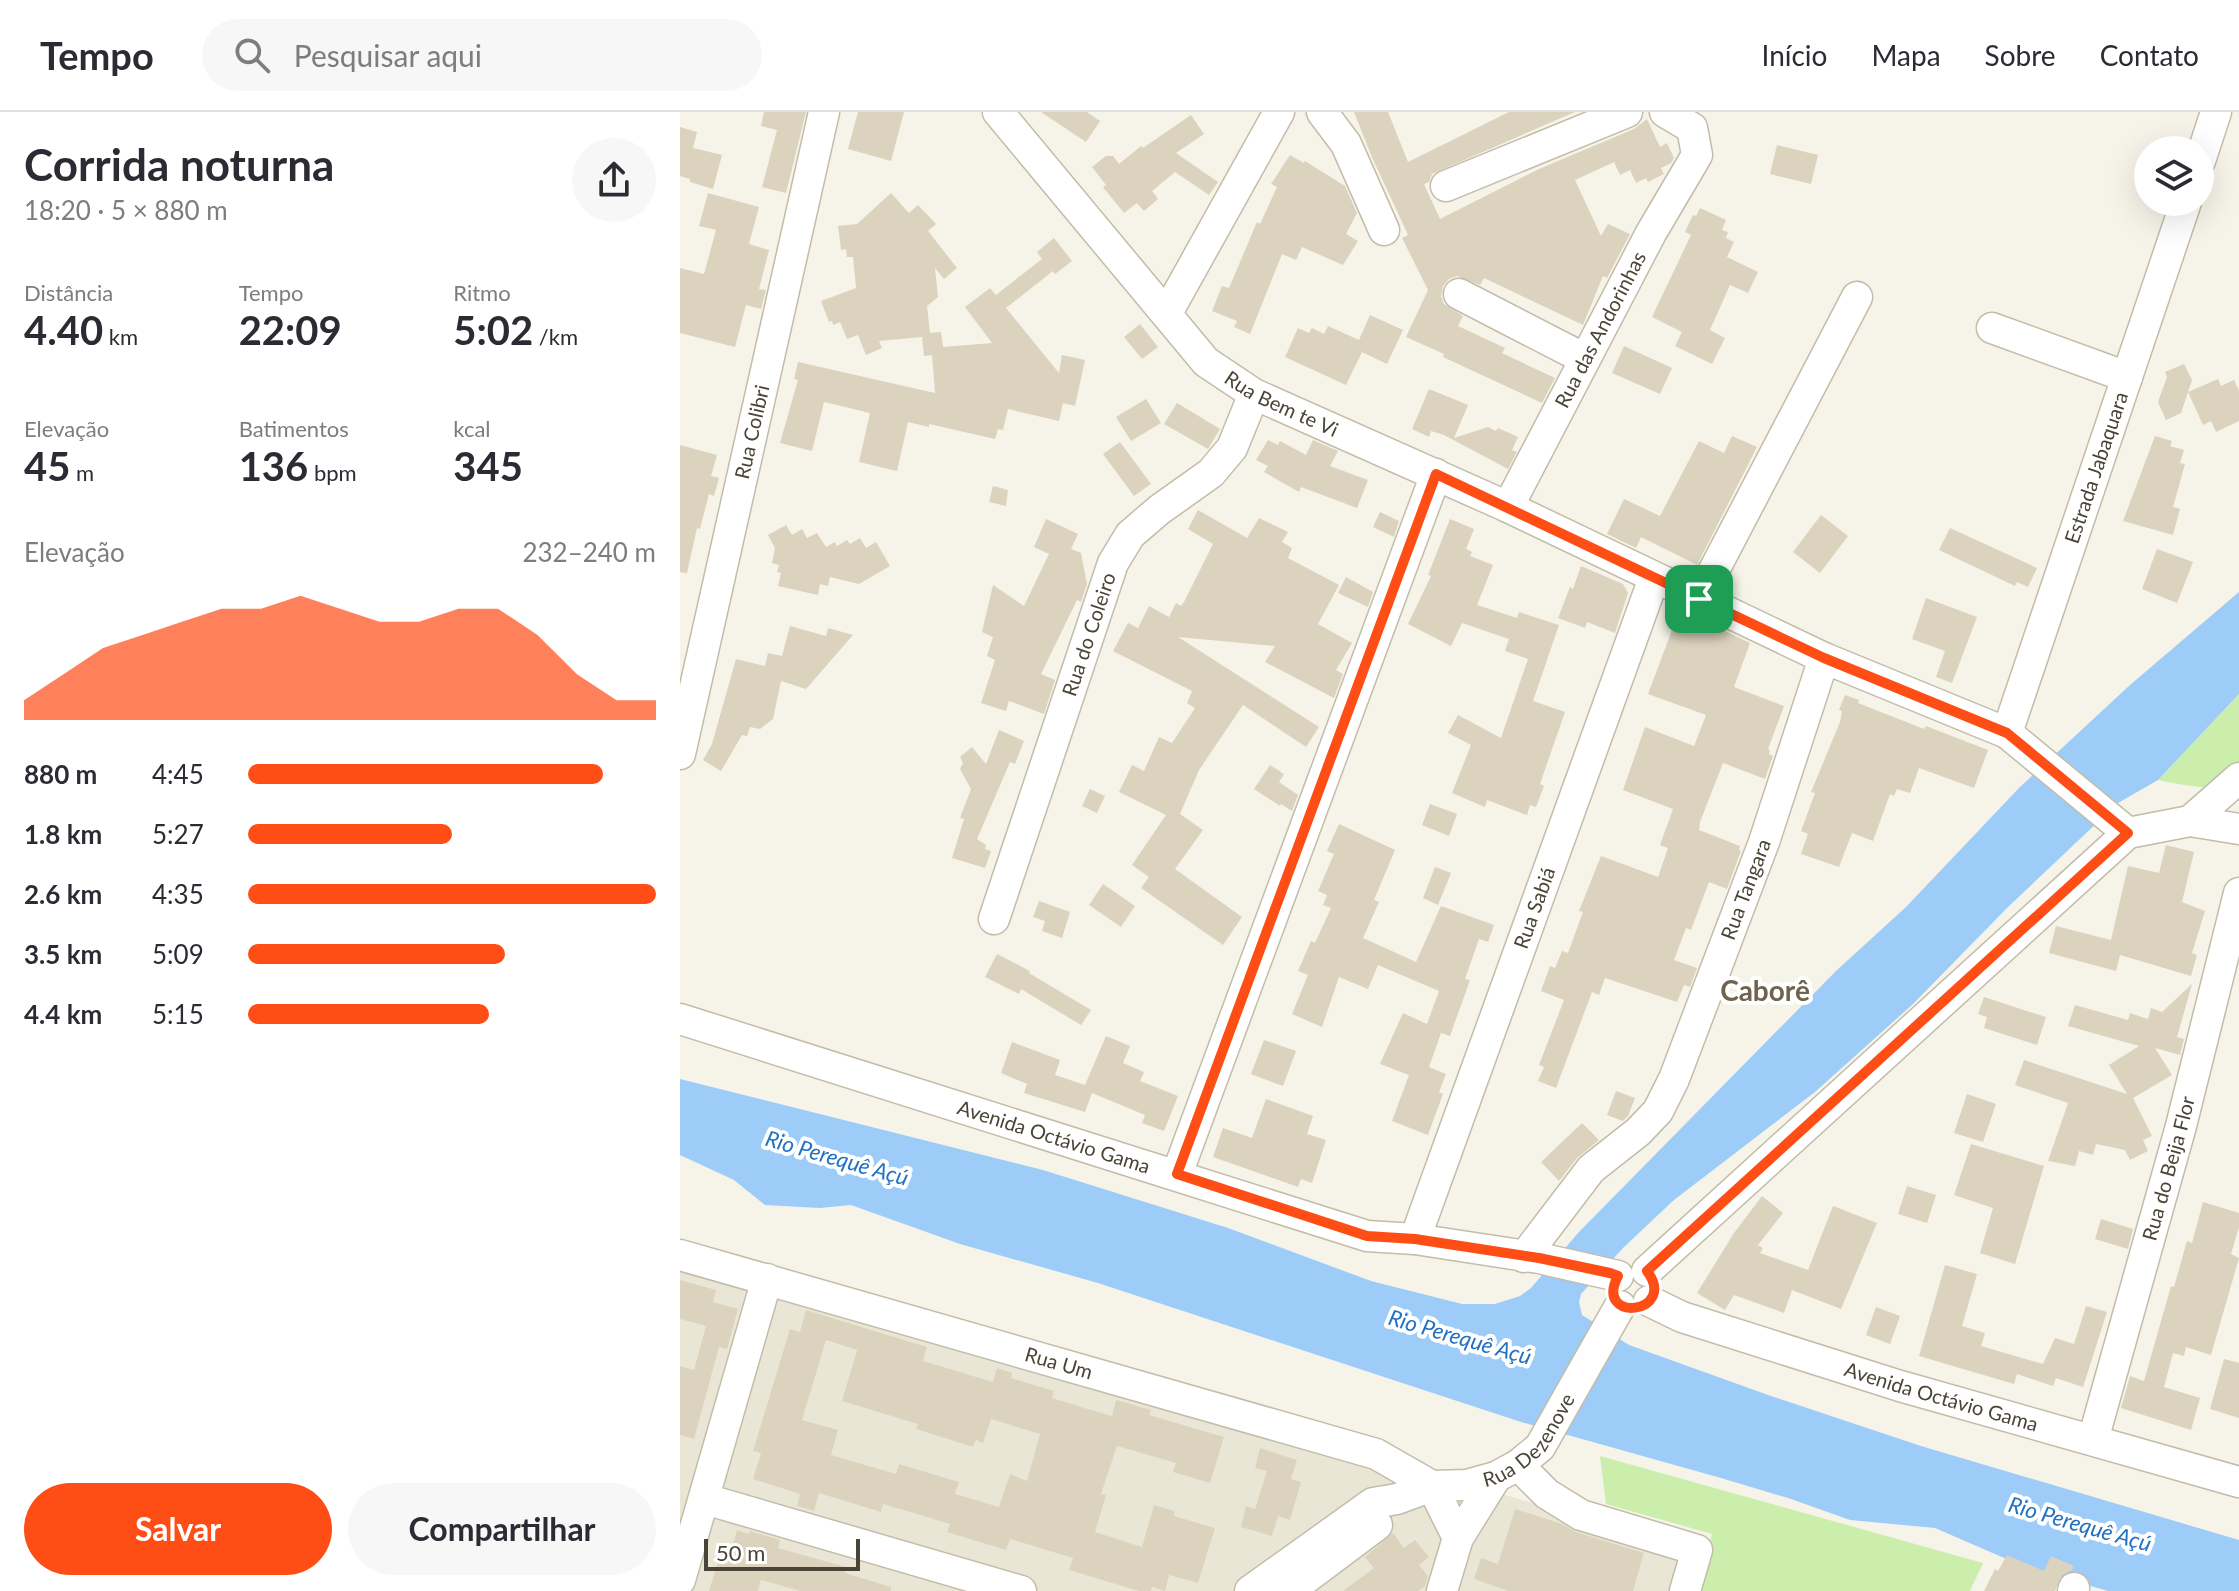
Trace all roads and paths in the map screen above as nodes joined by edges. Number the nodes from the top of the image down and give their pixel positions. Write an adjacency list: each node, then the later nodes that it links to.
1 (824, 112): 26 (street, Rua Colibri)
2 (998, 112): 15 (street, Rua Bem te Vi)
3 (1279, 112): 15 (street)
4 (1322, 112): 12 (street)
5 (1627, 112): 10 (street)
6 (1665, 112): 8 (street)
7 (2216, 112): 9 (street)
8 (1693, 132): 17 (street, Rua das Andorinhas)
9 (2208, 136)
10 (1446, 186)
11 (2181, 216): 18 (street, Estrada Jabaquara)
12 (1384, 230)
13 (1459, 294): 17 (street)
14 (1857, 297): 23 (street)
15 (1167, 313): 19 (street, Rua Bem te Vi)
16 (1992, 328): 18 (street)
17 (1585, 359): 21 (street, Rua das Andorinhas)
18 (2127, 377): 25 (street, Estrada Jabaquara)
19 (1254, 394): 20 (street, Rua Bem te Vi); 32 (street, Rua do Coleiro)
20 (1436, 474): 21 (street, Rua Bem te Vi); 34 (street)
21 (1508, 507): 22 (street, Rua Bem te Vi)
22 (1654, 578): 23 (street, Rua Bem te Vi); 35 (street, Rua Sabiá)
23 (1699, 599): 24 (street, Rua Bem te Vi)
24 (1824, 658): 25 (street, Rua Bem te Vi); 37 (street, Rua Tangara)
25 (2007, 733): 30 (street, Rua Bem te Vi)
26 (680, 754)
27 (2239, 778): 28 (street)
28 (2190, 821): 29 (street); 30 (street)
29 (2239, 829)
30 (2128, 833): 39 (street, Rua Dezenove)
31 (2239, 893): 40 (street, Rua do Beija Flor)
32 (994, 919)
33 (680, 1019): 34 (street, Avenida Octávio Gama)
34 (1177, 1174): 35 (street, Avenida Octávio Gama)
35 (1415, 1239): 37 (street, Avenida Octávio Gama)
36 (680, 1255): 38 (street, Rua Um)
37 (1531, 1258): 39 (street, Avenida Octávio Gama)
38 (767, 1279): 43 (street, Rua Um); 44 (street)
39 (1627, 1291): 40 (street, Avenida Octávio Gama); 41 (street, Rua Dezenove)
40 (2093, 1440): 42 (street, Avenida Octávio Gama)
41 (1518, 1463): 43 (street, Rua Dezenove); 46 (street); 52 (street)
42 (2239, 1482)
43 (1432, 1486): 45 (street, Rua Dezenove); 46 (street)
44 (705, 1499): 47 (street); 48 (street)
45 (1397, 1499): 49 (street, Rua Dezenove); 50 (street, Rua Dezenove)
46 (1458, 1538): 51 (street)
47 (680, 1580)
48 (1021, 1591)
49 (1250, 1591)
50 (1289, 1591)
51 (1442, 1591)
52 (1685, 1591)

